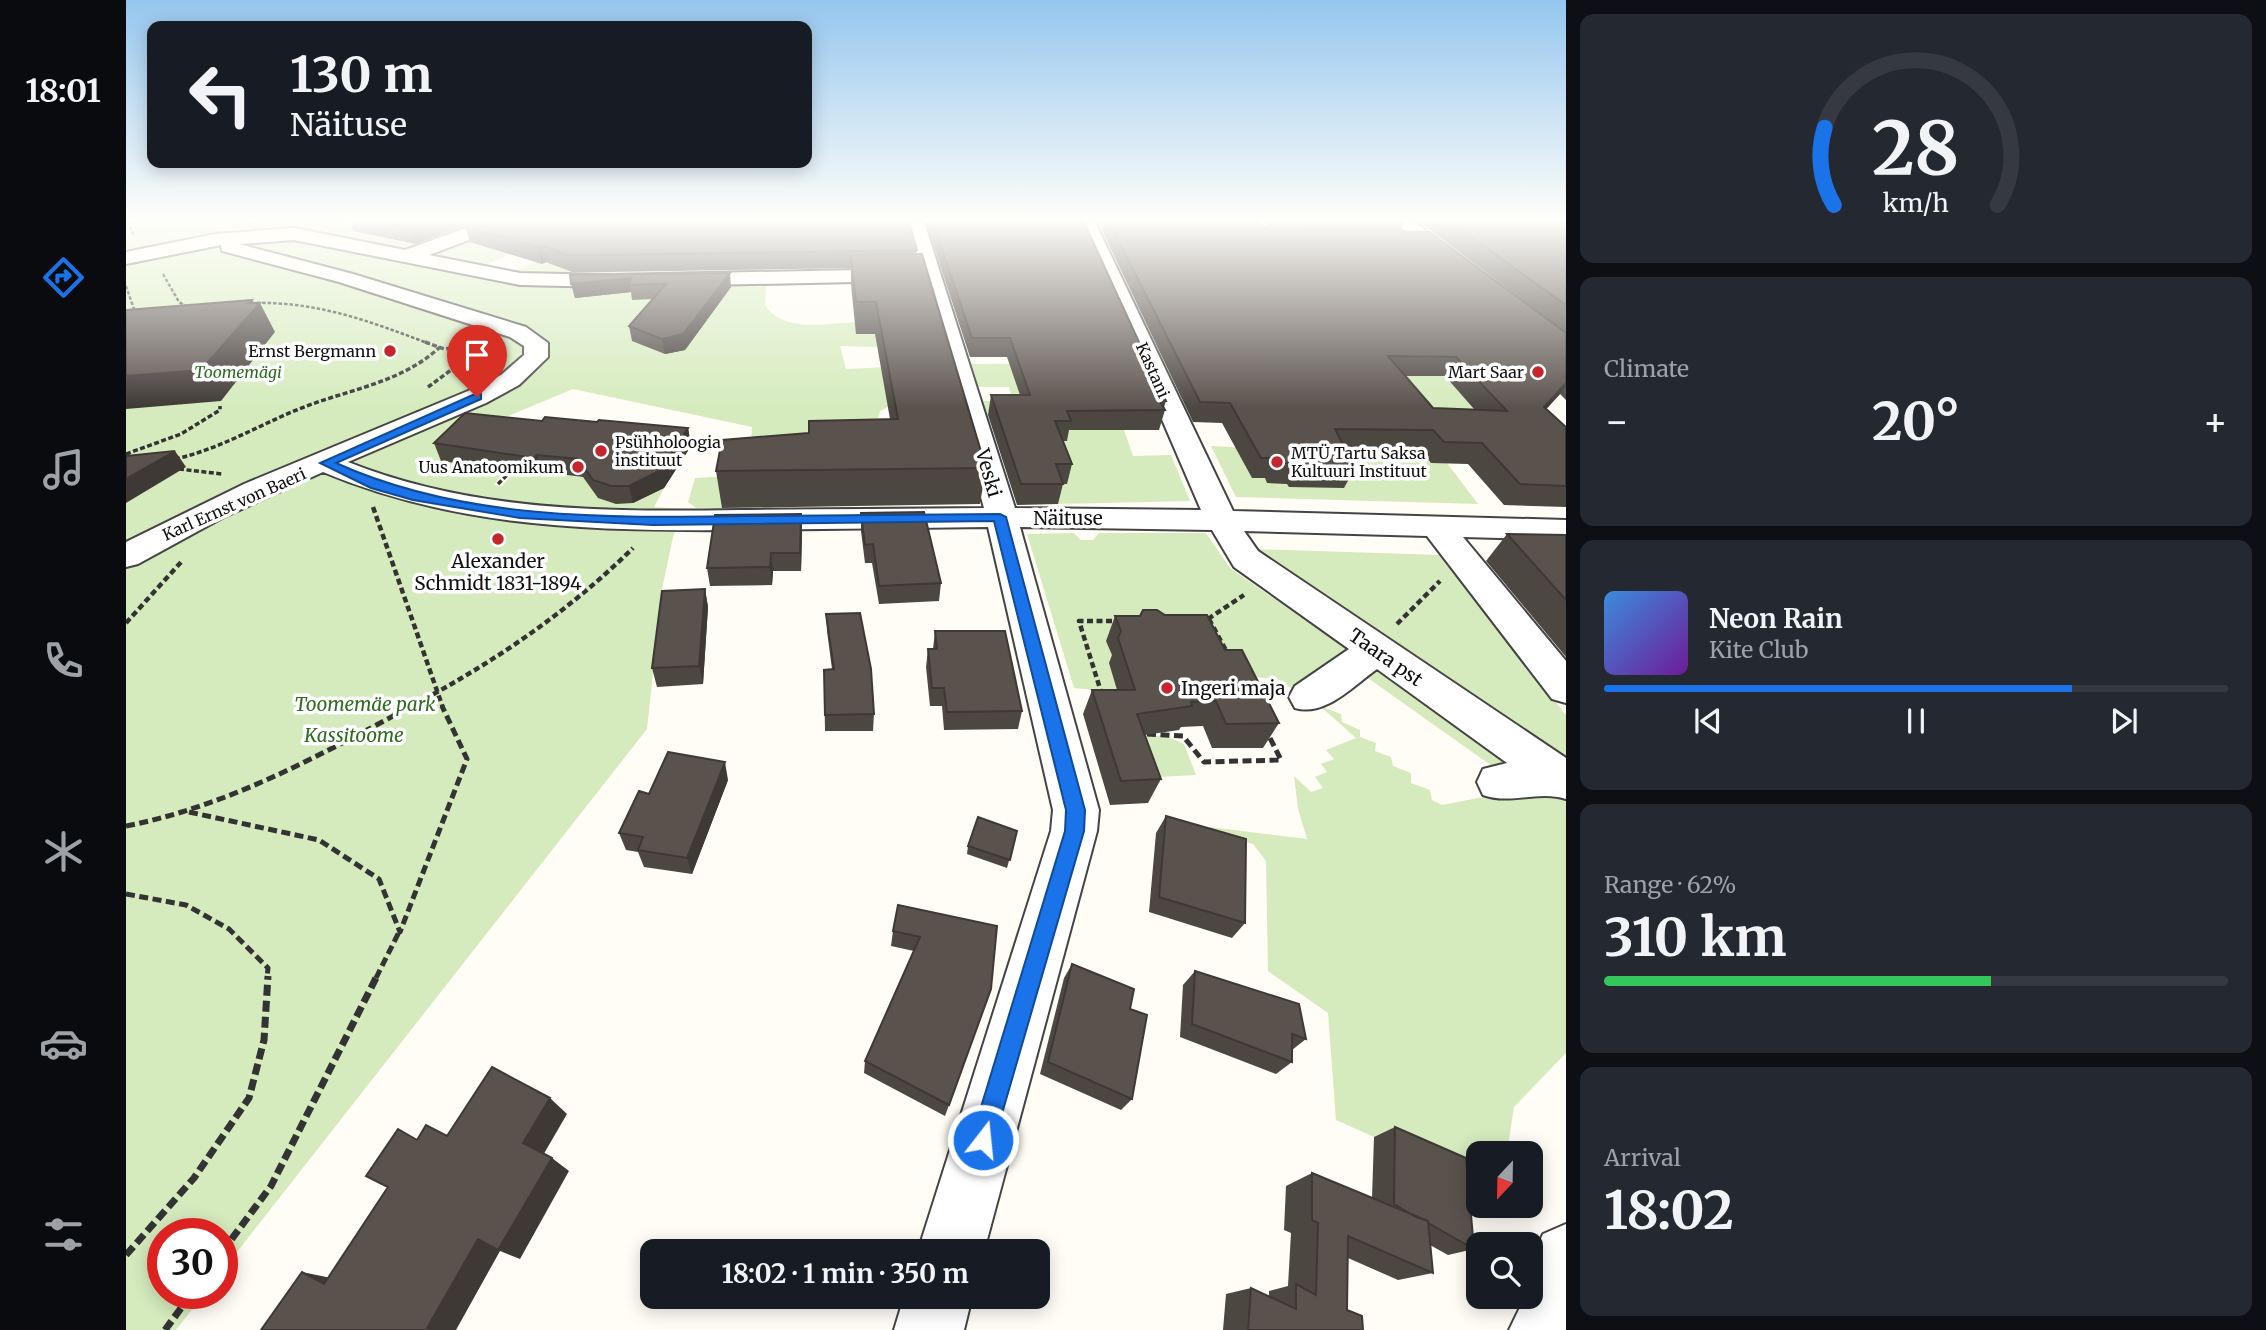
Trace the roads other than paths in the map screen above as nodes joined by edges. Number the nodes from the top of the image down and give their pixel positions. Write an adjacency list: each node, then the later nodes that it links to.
1 (360, 284): 5 (street, Karl Ernst von Baeri)
2 (597, 284): 5 (street)
3 (933, 284): 7 (street, Veski)
4 (1114, 284): 8 (street, Kastani)
5 (421, 301): 6 (street, Karl Ernst von Baeri)
6 (326, 463): 7 (street, Näituse); 11 (street, Karl Ernst von Baeri)
7 (1000, 517): 8 (street, Näituse); 17 (street, Veski)
8 (1221, 519): 9 (street, Näituse); 12 (street, Taara pst)
9 (1437, 527): 10 (street, Näituse); 13 (street)
10 (1566, 530)
11 (126, 556)
12 (1385, 640): 14 (street); 15 (street, Taara pst)
13 (1566, 688)
14 (1309, 697)
15 (1562, 778): 16 (street)
16 (1499, 782)
17 (954, 1239)
18 (1566, 1257): 21 (street)
19 (935, 1309): 20 (street)
20 (929, 1330)
21 (1544, 1330)

